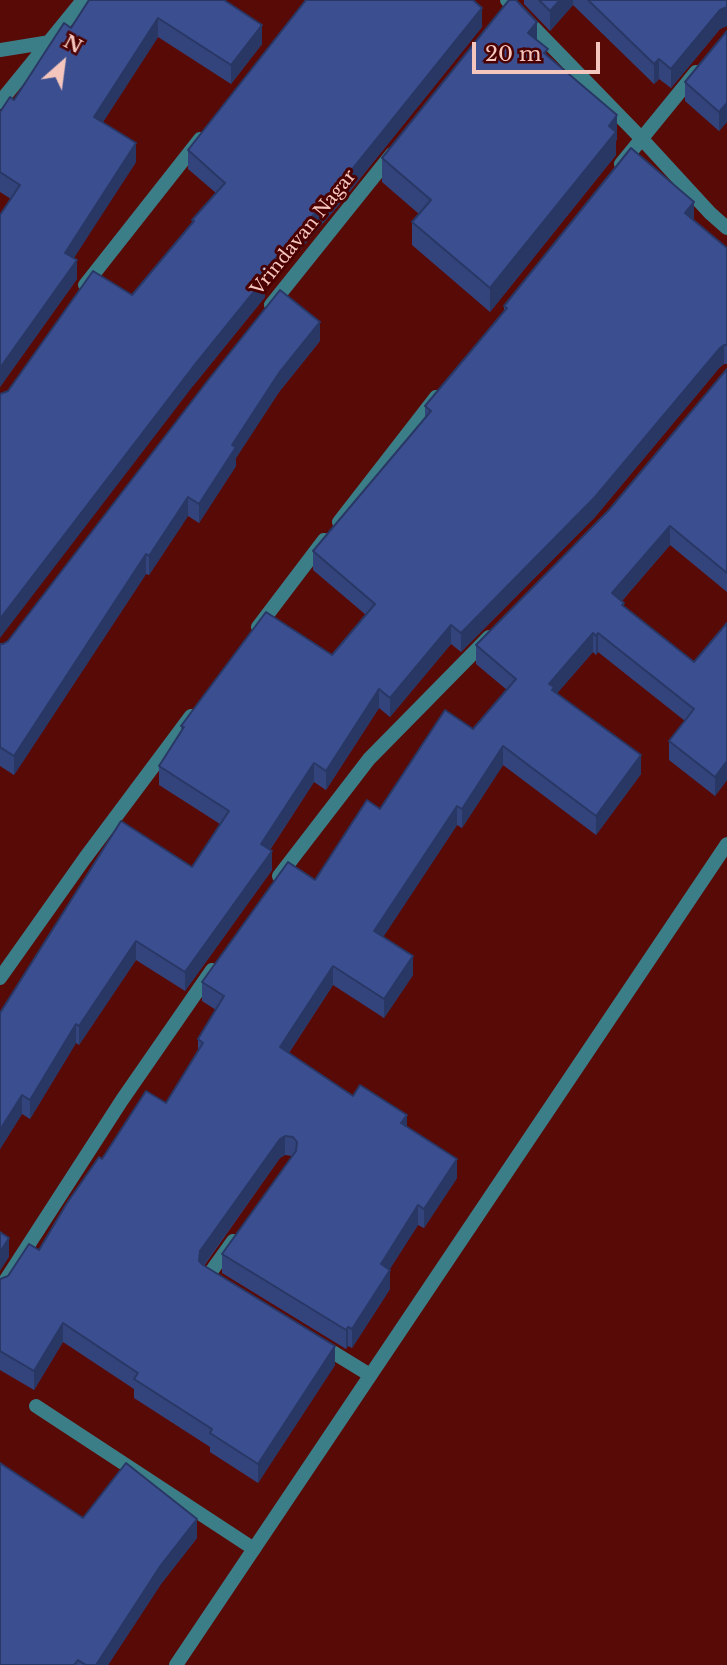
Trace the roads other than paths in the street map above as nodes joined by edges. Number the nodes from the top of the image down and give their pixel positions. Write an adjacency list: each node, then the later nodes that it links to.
1 (83, 0): 3 (street)
2 (510, 5): 8 (street)
3 (50, 42): 4 (street); 6 (street)
4 (0, 50)
5 (701, 66): 8 (street)
6 (0, 102)
7 (206, 130): 12 (street)
8 (641, 138): 10 (street); 11 (street)
9 (400, 145): 13 (street, Vrindavan Nagar)
10 (616, 170)
11 (727, 228)
12 (79, 293)
13 (262, 317)
14 (444, 386): 16 (street)
15 (495, 631): 19 (street)
16 (251, 637)
17 (201, 703): 21 (street)
18 (727, 844): 26 (street)
19 (267, 892)
20 (220, 958): 23 (street)
21 (0, 978)
22 (240, 1231): 24 (street)
23 (0, 1289)
24 (231, 1290)
25 (312, 1340): 26 (street)
26 (370, 1375): 28 (street)
27 (36, 1406): 28 (street)
28 (254, 1549): 29 (street)
29 (176, 1665)

